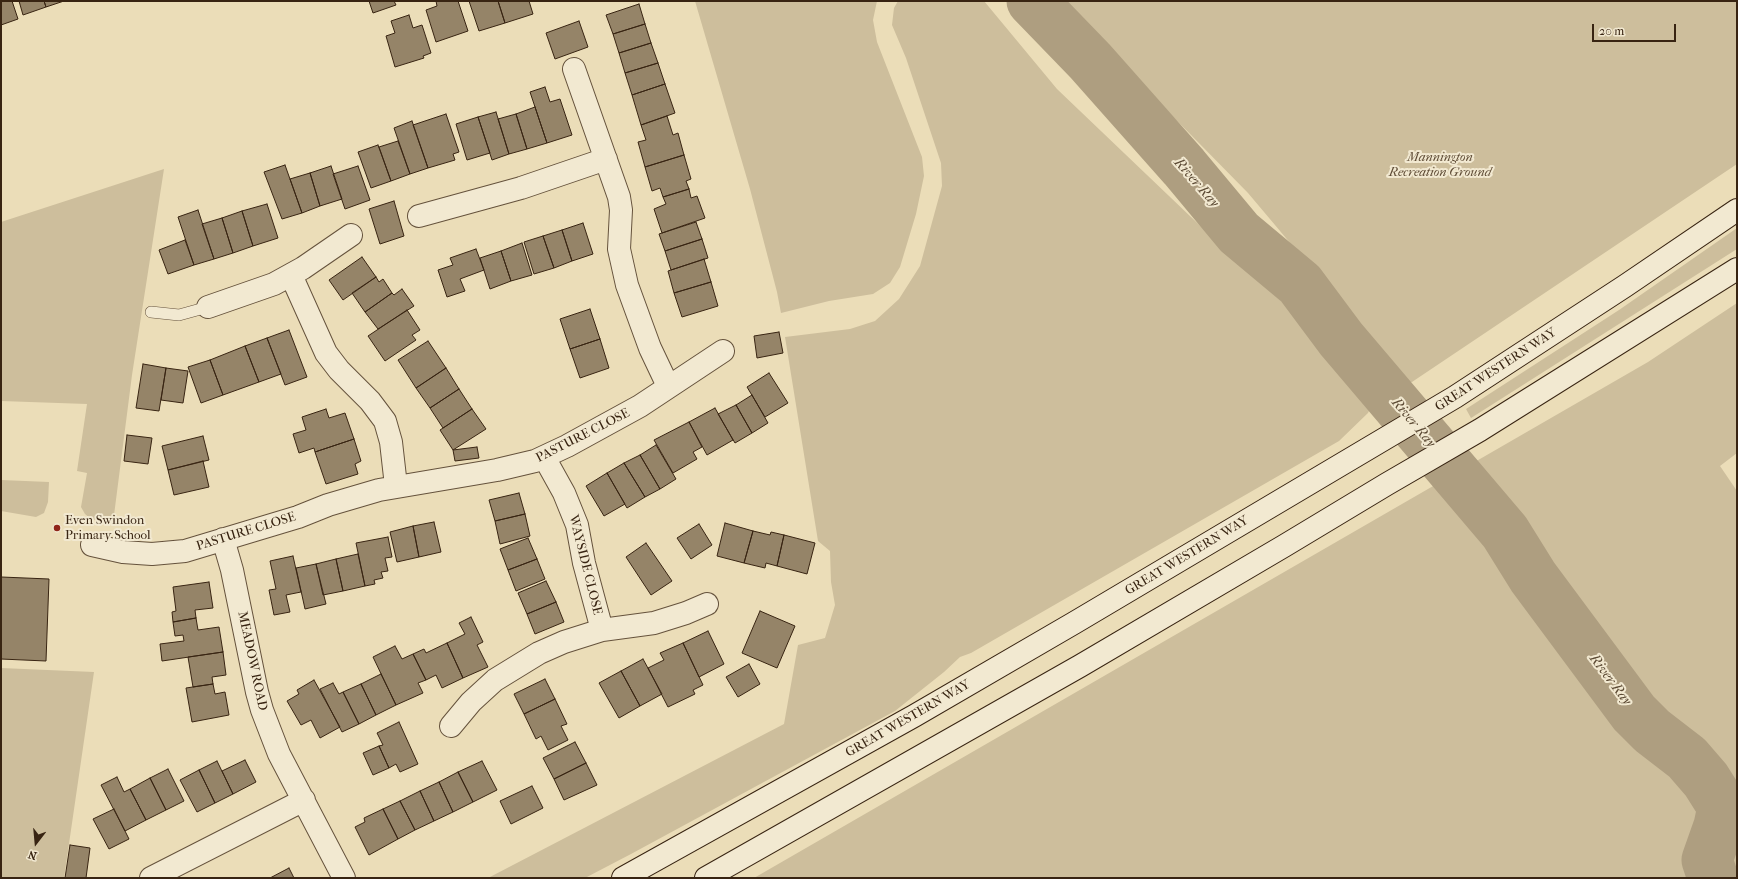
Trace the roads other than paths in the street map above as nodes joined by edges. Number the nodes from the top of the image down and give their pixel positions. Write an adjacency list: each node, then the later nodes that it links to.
1 (574, 69): 2 (street)
2 (606, 159): 4 (street); 11 (street)
3 (1737, 210): 22 (street, GREAT WESTERN WAY)
4 (419, 216)
5 (351, 235): 7 (street)
6 (1737, 269): 23 (street)
7 (291, 275): 8 (street); 13 (street)
8 (208, 307): 9 (lane)
9 (151, 312)
10 (723, 351): 11 (street, PASTURE CLOSE)
11 (668, 386): 12 (street, PASTURE CLOSE)
12 (544, 457): 13 (street, PASTURE CLOSE); 17 (street, WAYSIDE CLOSE)
13 (396, 486): 14 (street, PASTURE CLOSE)
14 (223, 539): 15 (street, PASTURE CLOSE); 19 (street, MEADOW ROAD)
15 (92, 545)
16 (707, 604): 17 (street, WAYSIDE CLOSE)
17 (602, 630): 18 (street, WAYSIDE CLOSE)
18 (451, 726)
19 (304, 800): 20 (street); 21 (street, MEADOW ROAD)
20 (151, 878)
21 (344, 878)
22 (623, 878)
23 (706, 878)

